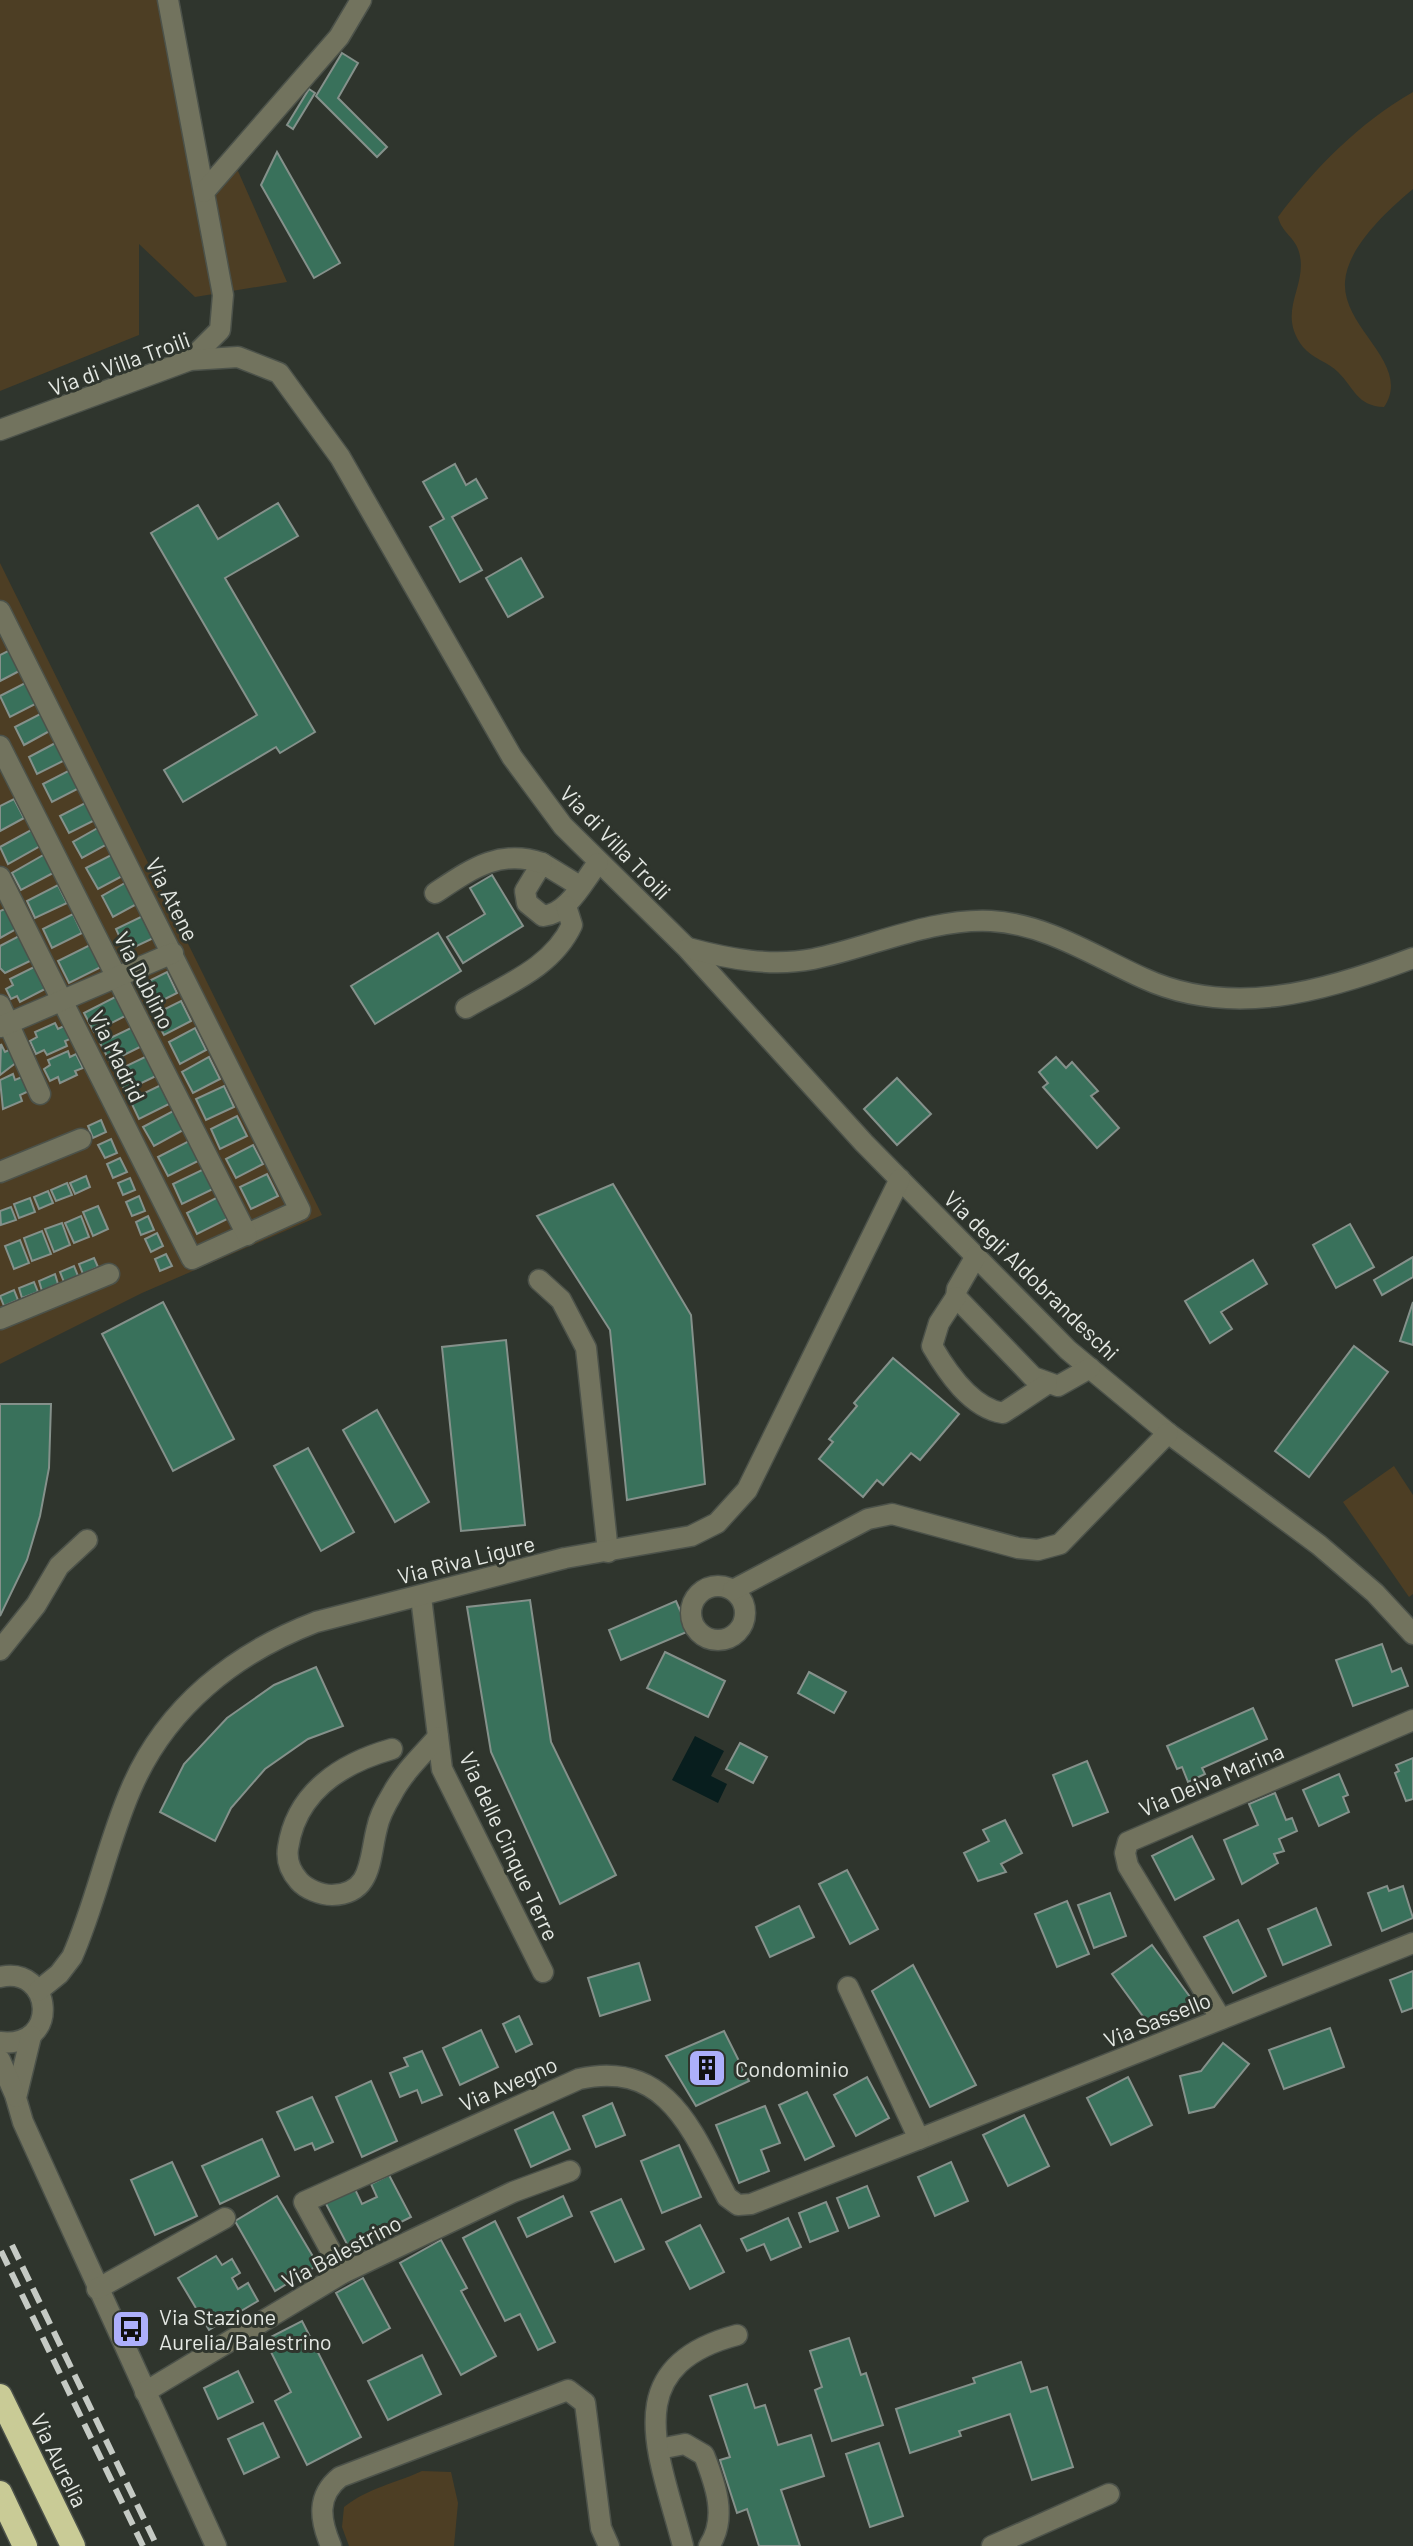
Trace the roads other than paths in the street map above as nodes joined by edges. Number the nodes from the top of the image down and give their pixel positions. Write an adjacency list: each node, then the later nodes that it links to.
1 (168, 0): 3 (street)
2 (361, 0): 3 (street)
3 (204, 192): 4 (street)
4 (190, 360): 5 (street, Via di Villa Troili); 9 (street, Via di Villa Troili)
5 (0, 430)
6 (0, 611): 15 (street, Via Atene)
7 (0, 746): 17 (street, Via Dublino)
8 (542, 863): 11 (street); 12 (street); 13 (street)
9 (598, 863): 11 (street); 14 (street, Via di Villa Troili)
10 (0, 877): 18 (street, Via Madrid)
11 (578, 885): 13 (street)
12 (435, 893)
13 (566, 906): 19 (street)
14 (686, 947): 16 (street); 24 (street, Via degli Aldobrandeschi)
15 (173, 953): 17 (street); 25 (street, Via Atene)
16 (1413, 958)
17 (116, 977): 18 (street); 25 (street, Via Dublino)
18 (63, 999): 20 (street); 25 (street, Via Madrid)
19 (466, 1008)
20 (3, 1018): 21 (street)
21 (40, 1094)
22 (81, 1139): 23 (street)
23 (0, 1172)
24 (900, 1179): 26 (street, Via degli Aldobrandeschi); 35 (street, Via Riva Ligure)
25 (247, 1235)
26 (976, 1256): 29 (street); 31 (street, Via degli Aldobrandeschi)
27 (109, 1274): 30 (street)
28 (539, 1280): 35 (street)
29 (956, 1297): 32 (street); 32 (street)
30 (0, 1319)
31 (1090, 1368): 32 (street); 33 (street, Via degli Aldobrandeschi)
32 (1047, 1384)
33 (1168, 1433): 36 (street); 38 (street, Via degli Aldobrandeschi)
34 (87, 1540): 39 (street)
35 (608, 1552): 37 (street, Via Riva Ligure)
36 (733, 1590)
37 (421, 1597): 41 (street, Via delle Cinque Terre); 47 (street, Via Riva Ligure)
38 (1413, 1634)
39 (0, 1650)
40 (1413, 1720): 48 (street, Via Deiva Marina)
41 (438, 1737): 42 (street); 44 (street, Via delle Cinque Terre)
42 (392, 1749)
43 (1413, 1943): 48 (street, Via Sassello)
44 (543, 1972)
45 (2, 1975): 47 (street)
46 (848, 1987): 53 (street)
47 (38, 1991): 49 (street)
48 (1221, 2019): 53 (street, Via Sassello)
49 (31, 2036): 50 (street); 52 (street)
50 (0, 2042)
51 (0, 2060): 52 (street)
52 (16, 2098): 57 (street)
53 (919, 2139): 56 (street, Via Avegno)
54 (570, 2171): 56 (street, Via Balestrino)
55 (225, 2218): 57 (street)
56 (343, 2273): 59 (street, Via Balestrino)
57 (97, 2289): 59 (street)
58 (737, 2335): 61 (street)
59 (145, 2392): 66 (street)
60 (0, 2396): 65 (highway, Via Aurelia)
61 (659, 2449): 69 (street); 70 (street)
62 (0, 2493): 64 (highway)
63 (1109, 2494): 71 (street)
64 (25, 2546)
65 (73, 2546)
66 (216, 2546)
67 (331, 2546): 68 (street)
68 (609, 2546)
69 (683, 2546)
70 (709, 2546)
71 (992, 2546)

